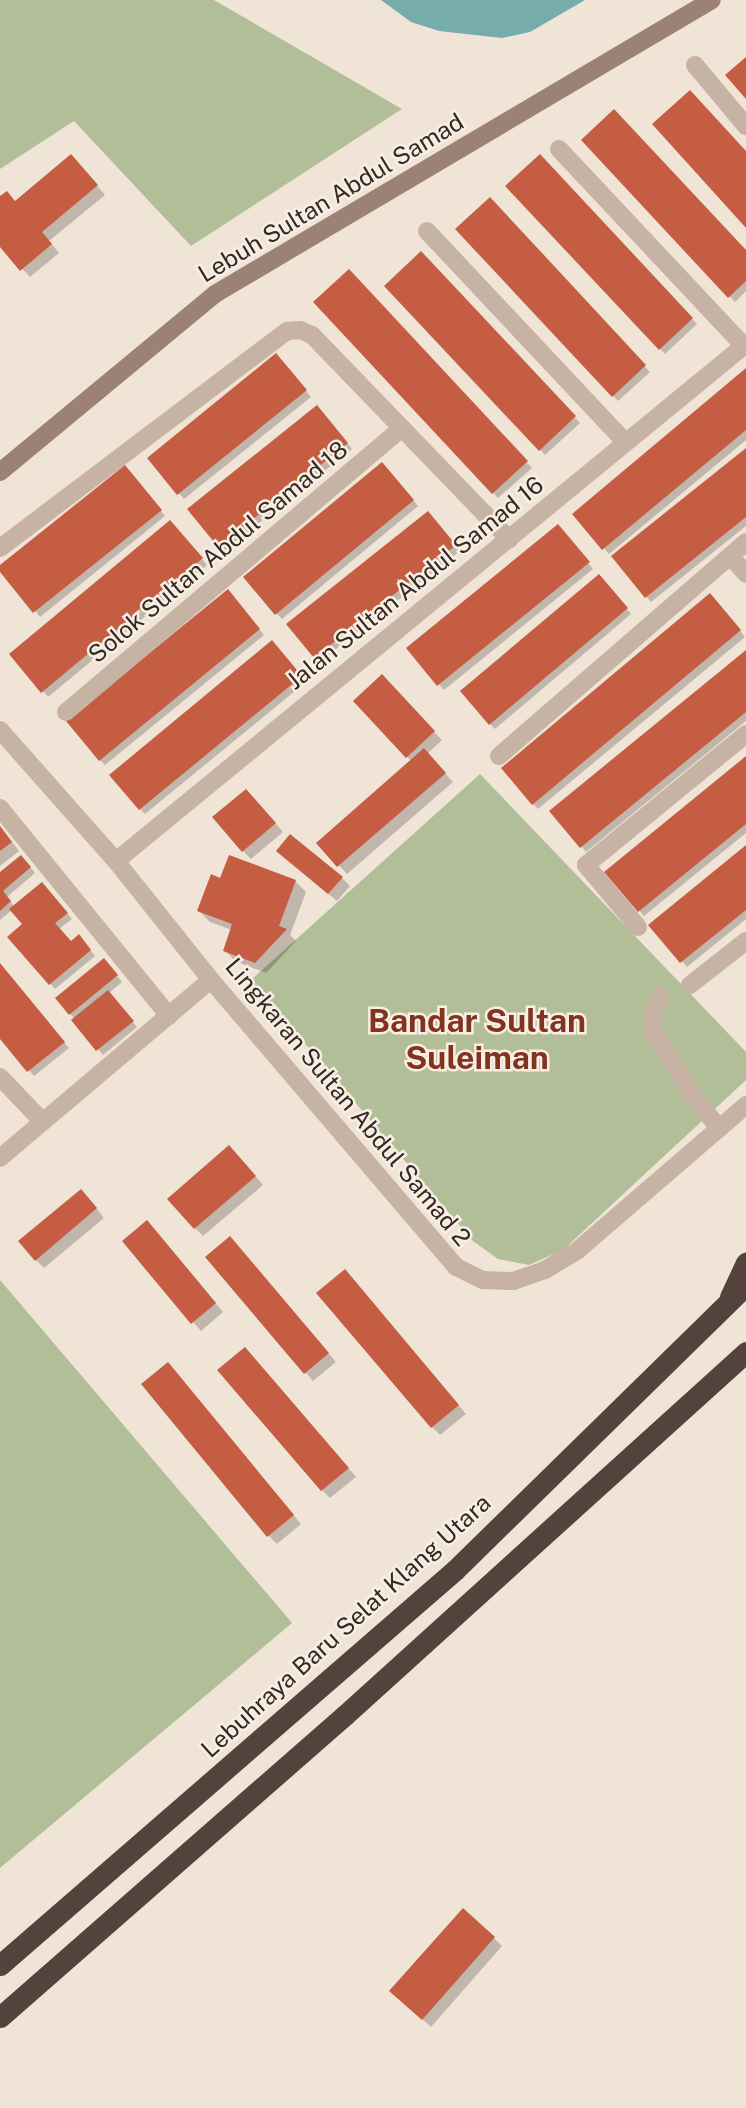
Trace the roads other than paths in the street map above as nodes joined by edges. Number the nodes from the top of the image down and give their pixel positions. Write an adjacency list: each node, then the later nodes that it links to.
1 (712, 0): 9 (street, Lebuh Sultan Abdul Samad)
2 (695, 65): 3 (street)
3 (746, 126)
4 (559, 149): 6 (street)
5 (427, 232): 8 (street)
6 (745, 345): 8 (street, Jalan Sultan Abdul Samad 16)
7 (402, 428): 10 (street); 12 (street); 15 (street, Solok Sultan Abdul Samad 18)
8 (625, 442): 10 (street, Jalan Sultan Abdul Samad 16)
9 (0, 472)
10 (509, 539): 21 (street, Jalan Sultan Abdul Samad 16)
11 (746, 542): 13 (street)
12 (0, 548)
13 (730, 556): 14 (street); 19 (street)
14 (746, 574)
15 (66, 712)
16 (0, 730): 18 (street, Lingkaran Sultan Abdul Samad 2)
17 (746, 733): 22 (street)
18 (7, 753): 21 (street, Lingkaran Sultan Abdul Samad 2)
19 (499, 756)
20 (0, 808): 27 (street)
21 (116, 861): 24 (street, Lingkaran Sultan Abdul Samad 2)
22 (638, 927)
23 (746, 941): 25 (street)
24 (211, 981): 27 (street); 31 (street, Lingkaran Sultan Abdul Samad 2)
25 (690, 985)
26 (660, 995): 31 (street)
27 (169, 1016): 30 (street)
28 (0, 1077): 30 (street)
29 (746, 1105): 31 (street, Lingkaran Sultan Abdul Samad 2)
30 (43, 1122): 32 (street)
31 (719, 1128)
32 (0, 1158)
33 (746, 1262): 34 (highway)
34 (738, 1291): 36 (highway, Lebuhraya Baru Selat Klang Utara)
35 (746, 1352): 37 (highway)
36 (0, 1965)
37 (0, 2017)

